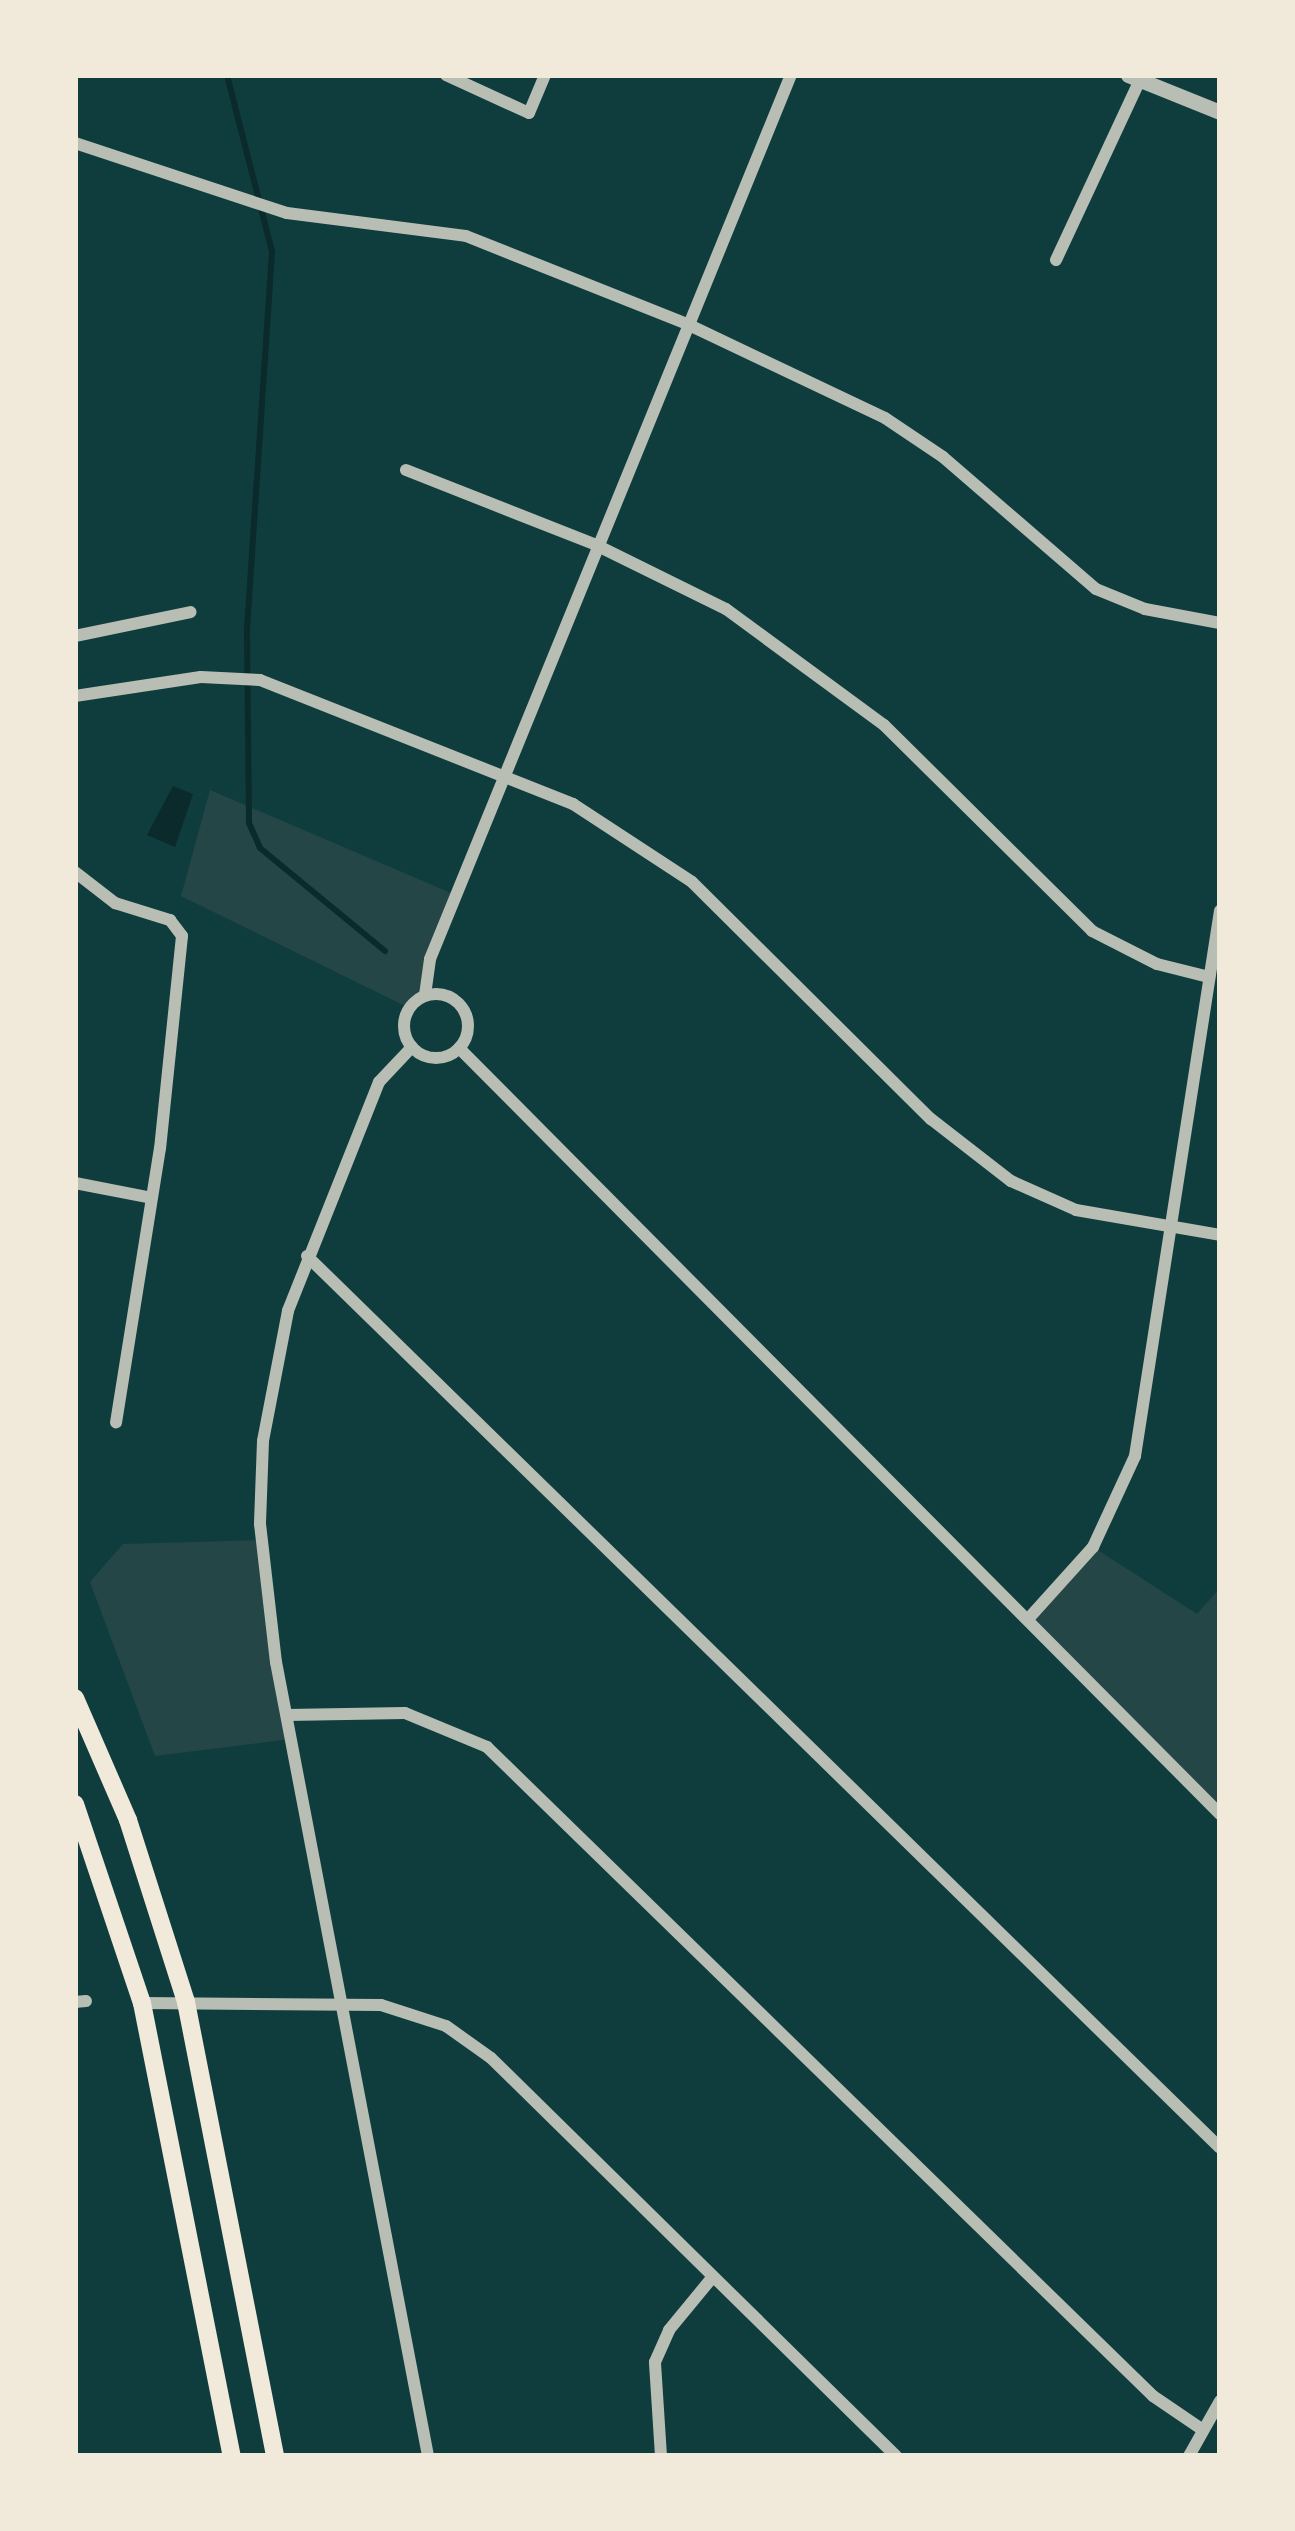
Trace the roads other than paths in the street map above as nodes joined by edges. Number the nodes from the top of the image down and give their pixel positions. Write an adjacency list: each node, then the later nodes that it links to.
1 (446, 75): 2 (street)
2 (545, 75)
3 (791, 75): 8 (street)
4 (1134, 77): 5 (street); 7 (street)
5 (1220, 112)
6 (75, 142): 8 (street)
7 (1056, 260)
8 (686, 324): 10 (street); 12 (street)
9 (406, 470): 10 (street)
10 (596, 545): 15 (street); 18 (street)
11 (190, 612): 13 (street)
12 (1220, 623)
13 (75, 637)
14 (75, 696): 15 (street)
15 (506, 774): 19 (street); 24 (street)
16 (75, 872): 23 (street)
17 (1220, 910): 18 (street)
18 (1209, 977): 24 (street)
19 (425, 995): 20 (street); 21 (street)
20 (412, 1047): 21 (street); 26 (street)
21 (459, 1048): 28 (street)
22 (75, 1183): 23 (street)
23 (152, 1198): 27 (street)
24 (1174, 1228): 25 (street); 28 (street)
25 (1220, 1235)
26 (307, 1256): 30 (street); 36 (street)
27 (116, 1422)
28 (1029, 1618): 32 (street)
29 (75, 1698): 33 (main road)
30 (287, 1715): 34 (street); 39 (street)
31 (75, 1804): 35 (main road)
32 (1220, 1814)
33 (186, 2002): 34 (street); 35 (street); 41 (main road)
34 (341, 2002): 37 (street); 42 (street)
35 (142, 2003): 40 (main road)
36 (1220, 2148)
37 (711, 2279): 43 (street); 44 (street)
38 (1220, 2401): 39 (street)
39 (1203, 2430): 45 (street)
40 (232, 2456)
41 (275, 2456)
42 (428, 2456)
43 (661, 2456)
44 (896, 2456)
45 (1189, 2456)

